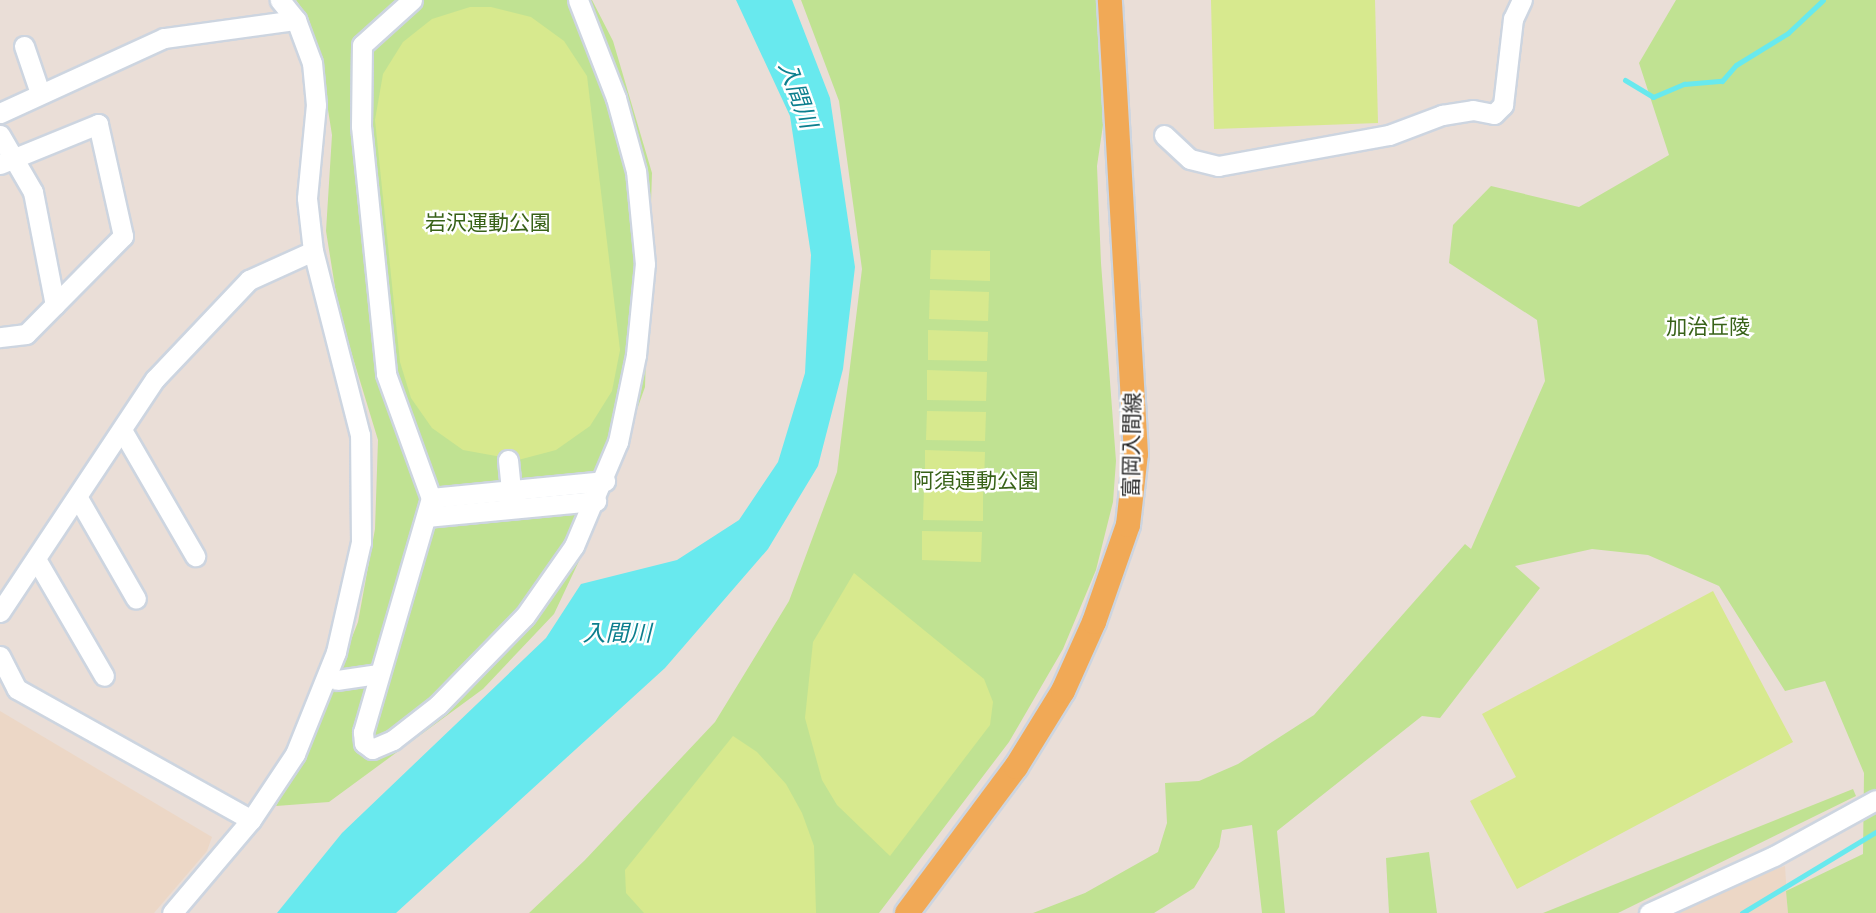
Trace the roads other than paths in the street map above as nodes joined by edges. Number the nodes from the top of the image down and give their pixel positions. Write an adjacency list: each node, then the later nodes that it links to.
1 (280, 0): 6 (street)
2 (578, 0): 18 (street)
3 (1110, 0): 34 (main road, 富岡入間線)
4 (1522, 0): 11 (street)
5 (403, 3): 22 (street)
6 (296, 20): 8 (street); 13 (street)
7 (24, 46): 8 (street)
8 (40, 93): 9 (street)
9 (0, 113)
10 (0, 135): 12 (street)
11 (1164, 135)
12 (7, 161): 14 (street); 14 (street)
13 (313, 251): 16 (street); 32 (street)
14 (55, 304): 15 (street)
15 (0, 337)
16 (122, 430): 19 (street); 23 (street)
17 (508, 460): 20 (street)
18 (605, 481): 20 (street); 21 (street)
19 (78, 498): 24 (street); 25 (street)
20 (512, 499): 21 (street); 22 (street)
21 (596, 501): 28 (street)
22 (428, 507): 28 (street)
23 (195, 556)
24 (36, 559): 26 (street); 29 (street)
25 (136, 599)
26 (0, 612)
27 (0, 656): 32 (street)
28 (378, 674): 30 (street)
29 (104, 676)
30 (337, 680)
31 (1876, 800): 35 (street)
32 (251, 820): 33 (street)
33 (172, 913)
34 (907, 913)
35 (1649, 913)

